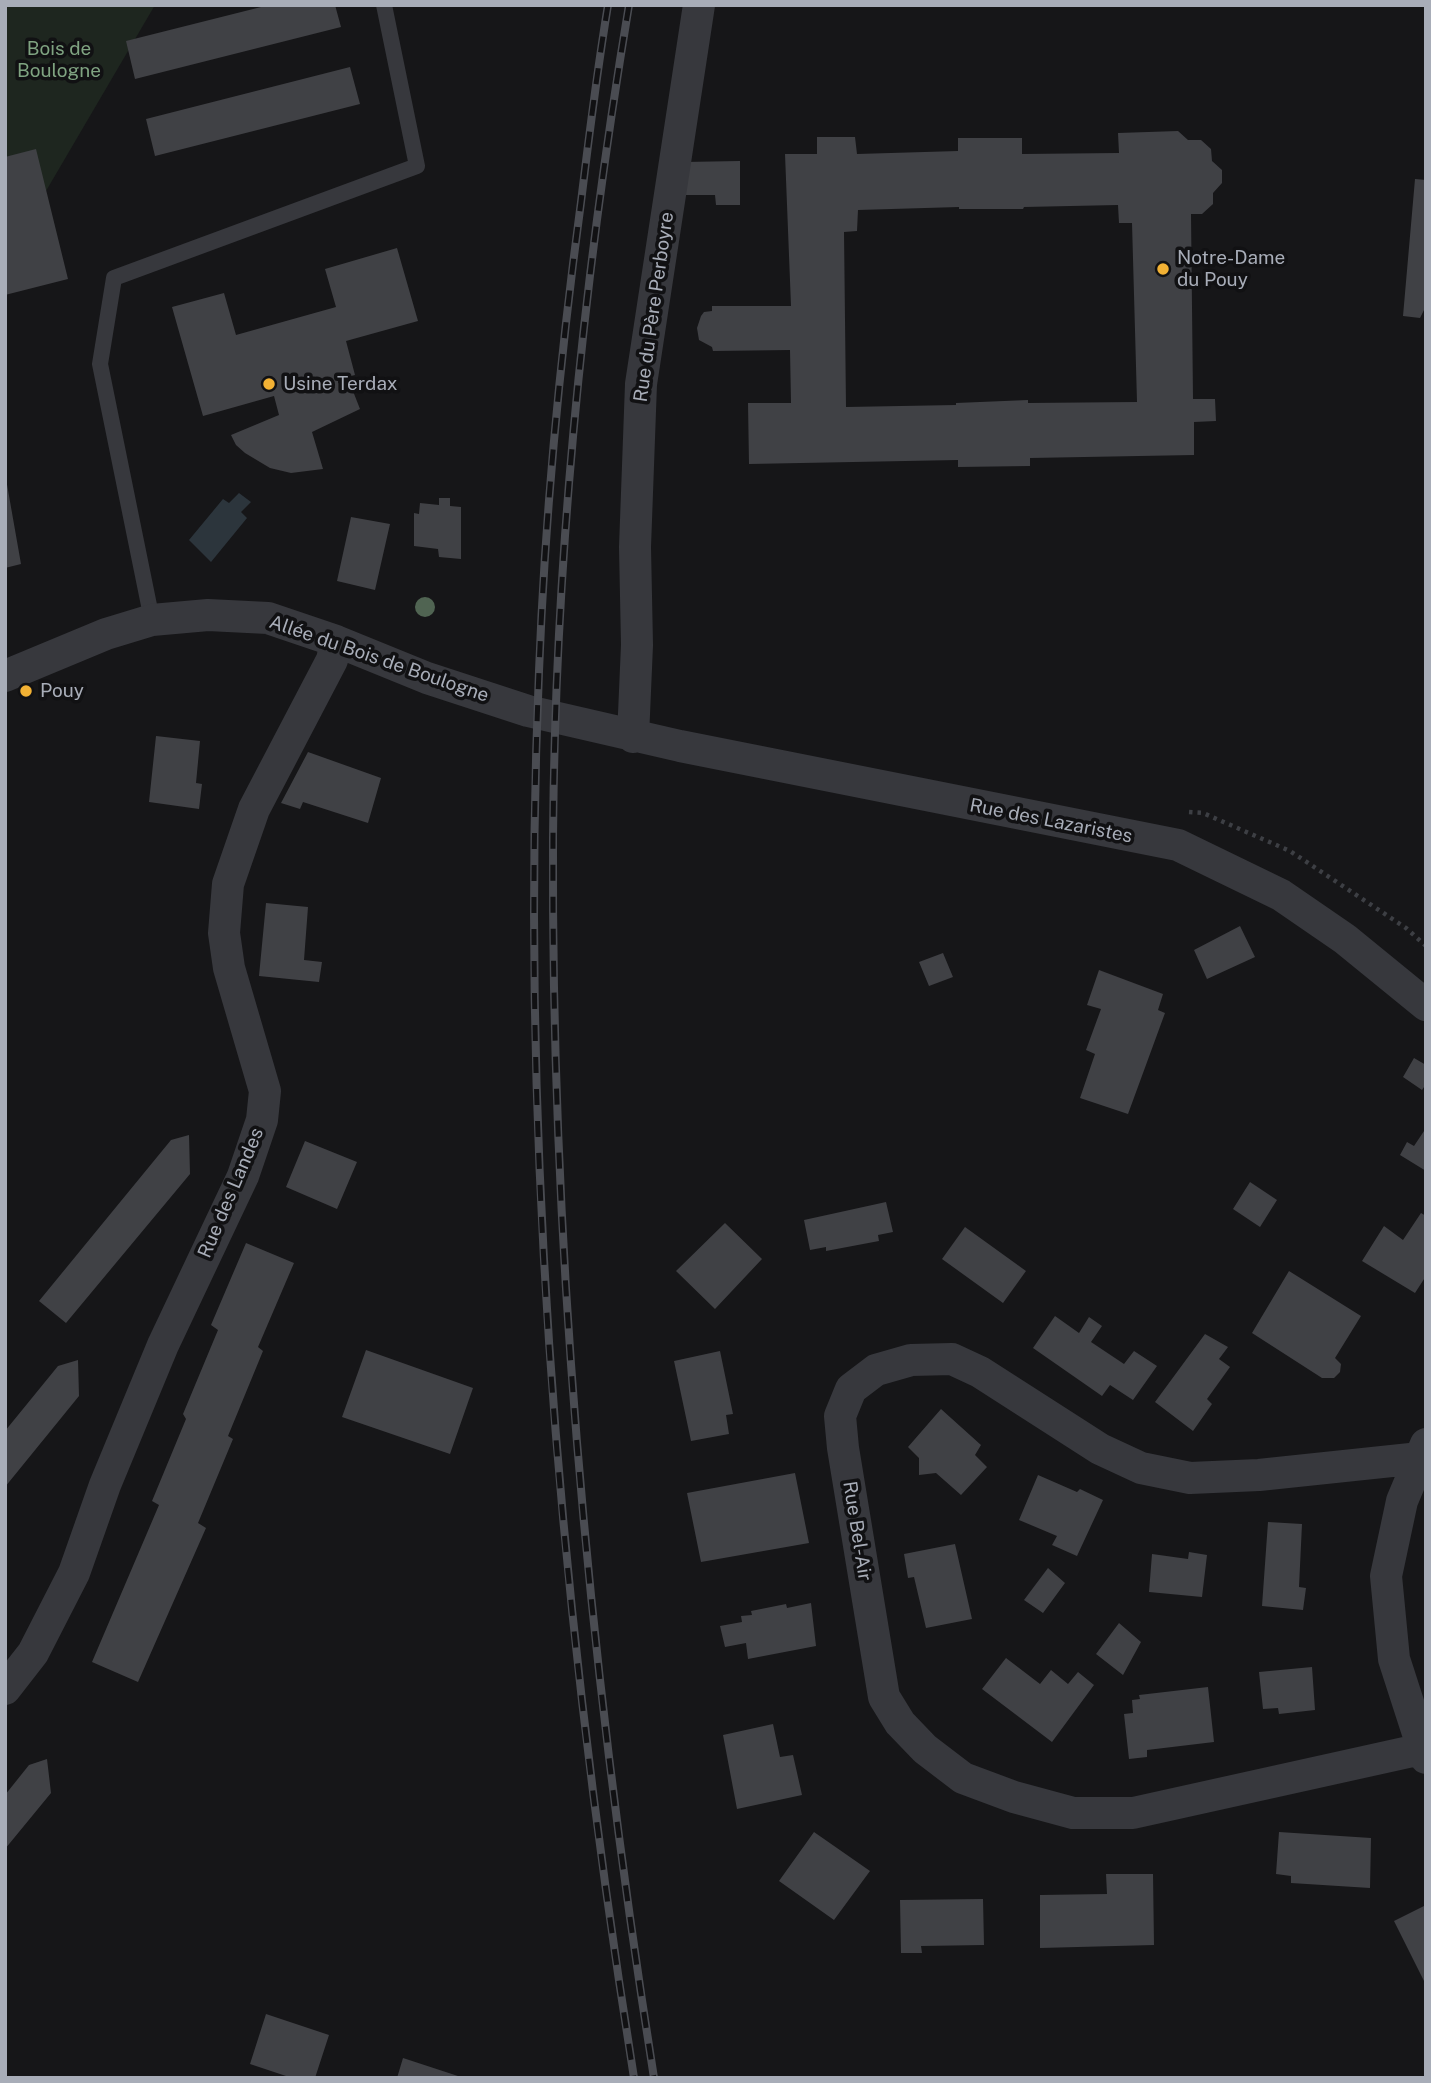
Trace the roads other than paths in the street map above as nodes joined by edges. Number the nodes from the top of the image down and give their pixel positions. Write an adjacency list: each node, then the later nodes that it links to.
1 (384, 5): 3 (lane)
2 (699, 5): 6 (street, Rue du Père Perboyre)
3 (152, 620): 4 (street, Allée du Bois de Boulogne); 5 (street, Allée du Bois de Boulogne)
4 (336, 641): 6 (street, Allée du Bois de Boulogne); 9 (street, Rue des Landes)
5 (5, 676)
6 (633, 737): 7 (street, Rue des Lazaristes)
7 (1426, 1005)
8 (1423, 1451): 10 (street); 10 (street, Rue Bel-Air)
9 (5, 1689)
10 (1424, 1754)

